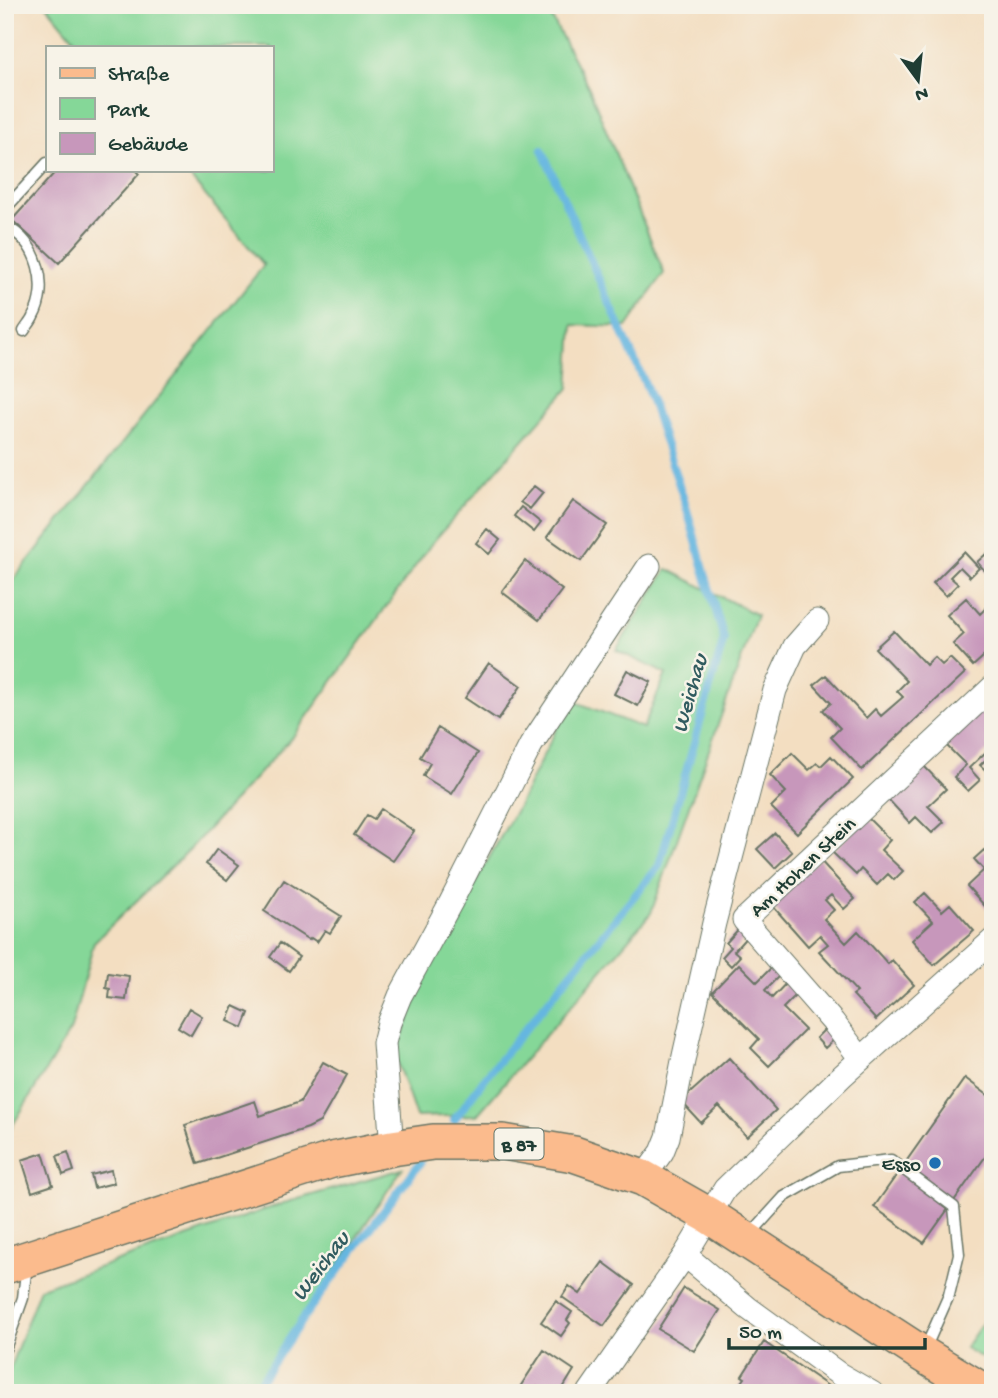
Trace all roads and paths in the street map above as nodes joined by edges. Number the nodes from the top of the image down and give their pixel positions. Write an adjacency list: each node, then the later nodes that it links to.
1 (46, 164): 2 (lane)
2 (5, 209)
3 (5, 226): 4 (lane)
4 (23, 331)
5 (649, 566): 10 (street)
6 (817, 621): 11 (street)
7 (993, 687): 9 (street, Am Hohen Stein)
8 (993, 940): 9 (street)
9 (861, 1059): 12 (street)
10 (392, 1148): 11 (main road, B 87); 15 (main road, B 87)
11 (643, 1178): 12 (main road, B 87)
12 (708, 1215): 13 (main road, B 87); 14 (street)
13 (746, 1240): 17 (main road, B 87); 17 (lane)
14 (685, 1255): 18 (street); 19 (street)
15 (16, 1262): 16 (lane)
16 (5, 1349)
17 (922, 1354): 20 (main road, B 87)
18 (589, 1393)
19 (872, 1393)
20 (986, 1393)

